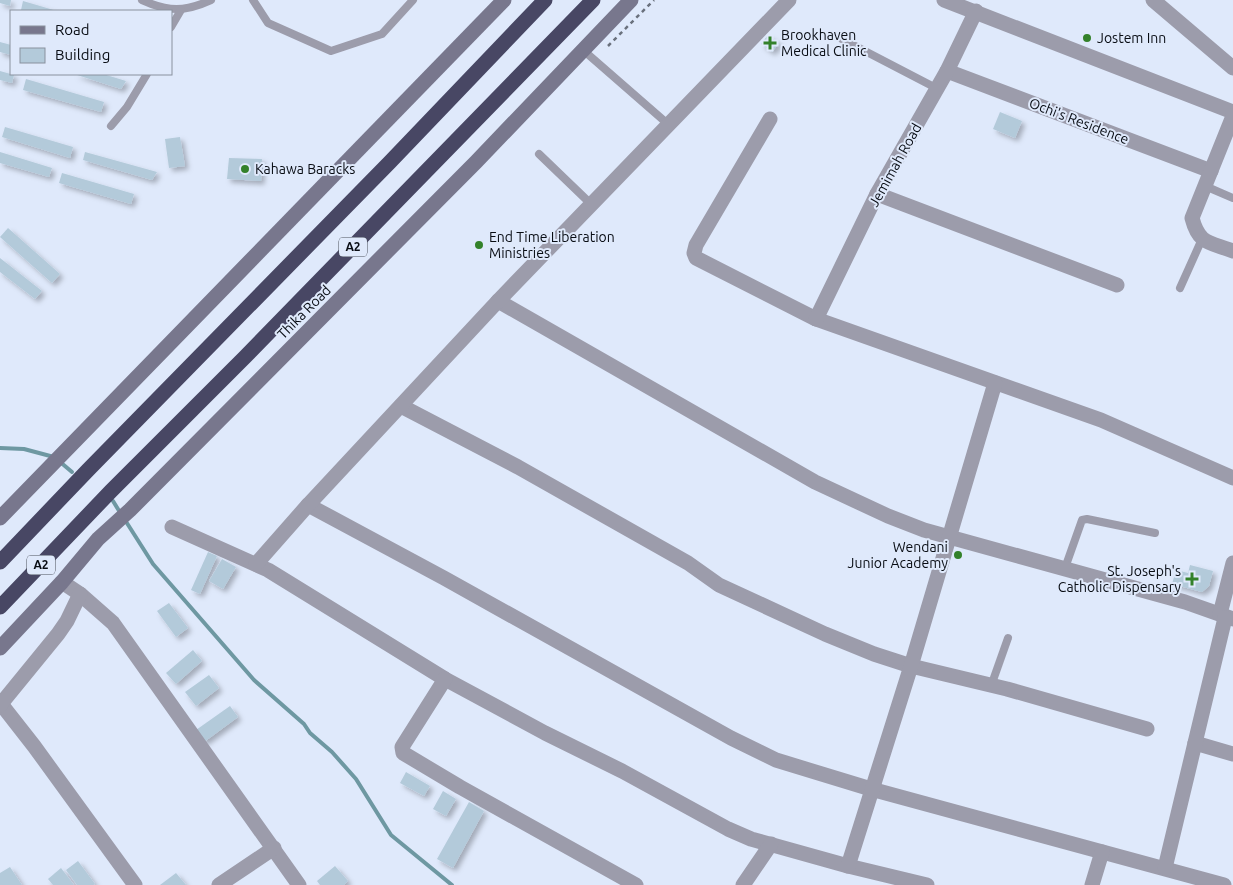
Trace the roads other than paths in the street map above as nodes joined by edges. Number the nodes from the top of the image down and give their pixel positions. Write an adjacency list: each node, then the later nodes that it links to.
1 (142, 0): 12 (lane)
2 (211, 0): 12 (lane)
3 (253, 0): 4 (lane)
4 (413, 0)
5 (504, 0): 41 (main road)
6 (545, 0): 45 (highway, A2)
7 (592, 0): 51 (highway, Thika Road / A2)
8 (631, 0): 16 (main road, Thika Road)
9 (789, 0): 23 (street)
10 (944, 0): 13 (street)
11 (1153, 0): 17 (street)
12 (181, 10): 14 (lane)
13 (976, 12): 18 (street, Jemimah Road); 21 (street)
14 (172, 26)
15 (836, 36): 20 (lane)
16 (583, 50): 23 (lane); 49 (main road, Thika Road)
17 (1233, 68)
18 (947, 71): 20 (street, Jemimah Road); 26 (street, Ochi's Residence)
19 (145, 75): 24 (lane)
20 (938, 89): 28 (street, Jemimah Road)
21 (1233, 114): 26 (street)
22 (770, 119): 36 (street)
23 (669, 125): 30 (street)
24 (111, 126)
25 (539, 154): 30 (lane)
26 (1211, 170): 27 (street)
27 (1205, 186): 29 (lane); 31 (street)
28 (877, 194): 33 (street); 36 (street, Jemimah Road)
29 (1233, 198)
30 (592, 205): 35 (street)
31 (1202, 239): 32 (street); 34 (lane)
32 (1233, 251)
33 (1117, 286)
34 (1180, 288)
35 (498, 301): 38 (street); 44 (street)
36 (816, 319): 37 (street)
37 (995, 383): 39 (street); 44 (street)
38 (401, 406): 40 (street); 55 (street)
39 (1233, 478)
40 (308, 505): 47 (street); 62 (street)
41 (0, 518)
42 (172, 527): 47 (street)
43 (1155, 533): 48 (lane)
44 (949, 537): 48 (street); 55 (street)
45 (0, 562)
46 (1233, 563): 52 (street)
47 (256, 564): 56 (street)
48 (1065, 568): 52 (street)
49 (62, 582): 50 (street); 54 (main road, Thika Road)
50 (80, 594): 58 (street); 64 (street)
51 (0, 606)
52 (1226, 617): 60 (street)
53 (1008, 638): 57 (lane)
54 (0, 648)
55 (910, 666): 57 (street); 62 (street)
56 (445, 679): 63 (street); 71 (street)
57 (991, 686): 59 (street)
58 (0, 705): 68 (street)
59 (1147, 729)
60 (1196, 743): 61 (street); 67 (street)
61 (1233, 754)
62 (871, 789): 65 (street); 66 (street)
63 (771, 844): 66 (street); 72 (street)
64 (274, 848): 69 (street); 70 (street)
65 (1102, 852): 67 (street); 74 (street)
66 (848, 866): 73 (street)
67 (1164, 868): 75 (street)
68 (135, 885)
69 (218, 885)
70 (299, 885)
71 (636, 885)
72 (743, 885)
73 (927, 885)
74 (1092, 885)
75 (1224, 885)

